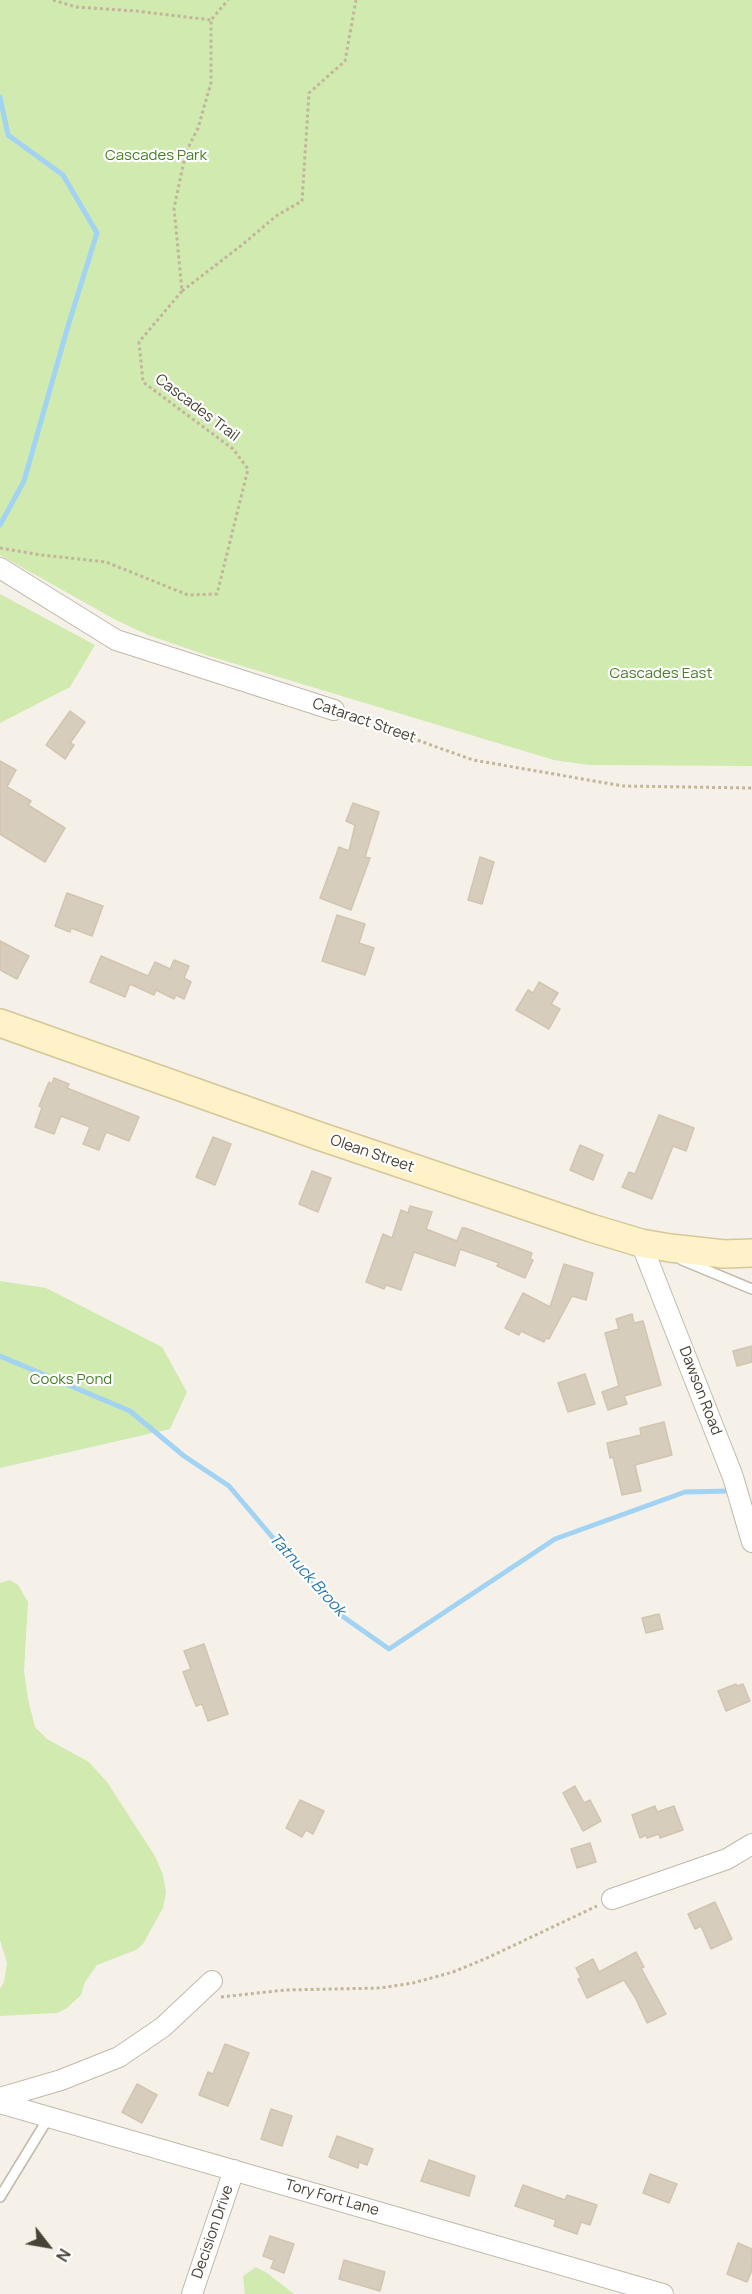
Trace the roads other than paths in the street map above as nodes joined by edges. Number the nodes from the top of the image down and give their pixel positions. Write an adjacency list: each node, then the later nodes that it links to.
1 (0, 568): 2 (street, Cataract Street)
2 (334, 710)
3 (0, 1023): 4 (street, Olean Street)
4 (641, 1243): 5 (street, Olean Street); 6 (lane); 7 (street, Dawson Road)
5 (752, 1253)
6 (752, 1289)
7 (752, 1542)
8 (752, 1844): 9 (street)
9 (612, 1899)
10 (215, 1989): 11 (street)
11 (0, 2098)
12 (0, 2103): 13 (street, Tory Fort Lane)
13 (49, 2117): 14 (street, Tory Fort Lane); 15 (lane)
14 (234, 2170): 16 (street, Decision Drive); 17 (street, Tory Fort Lane)
15 (0, 2197)
16 (192, 2294)
17 (663, 2294)

